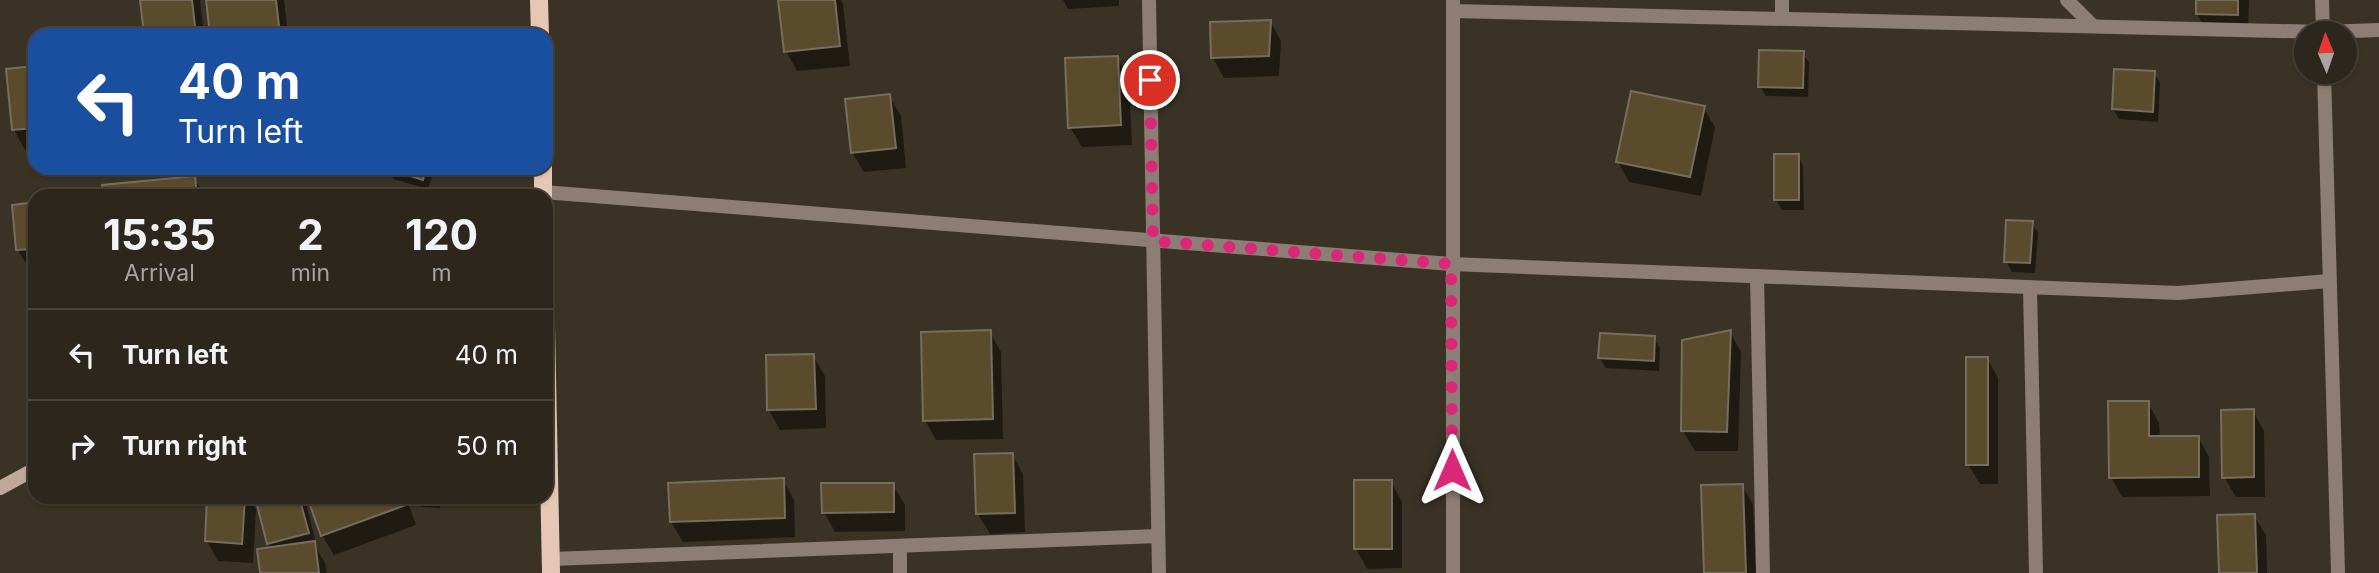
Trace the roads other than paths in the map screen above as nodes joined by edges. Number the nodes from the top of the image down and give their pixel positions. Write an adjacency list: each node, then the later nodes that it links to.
1 (539, 0): 10 (main road)
2 (1149, 0): 16 (street)
3 (1782, 0): 7 (street)
4 (2067, 0): 9 (street)
5 (2322, 0): 8 (street)
6 (1452, 5): 7 (street); 17 (street)
7 (1782, 18): 9 (street)
8 (2323, 21)
9 (2093, 26): 12 (street)
10 (540, 28)
11 (2379, 30): 13 (street)
12 (2294, 31)
13 (2357, 31)
14 (2324, 84): 19 (street)
15 (553, 196): 16 (street)
16 (1153, 241): 17 (street); 24 (street)
17 (1451, 264): 18 (street); 29 (street)
18 (1757, 276): 20 (street); 30 (street)
19 (2329, 281): 20 (street); 32 (street)
20 (2030, 288): 31 (street)
21 (28, 473): 22 (street)
22 (0, 488)
23 (550, 504): 26 (main road)
24 (1158, 536): 25 (street); 28 (street)
25 (900, 546): 26 (street); 27 (street)
26 (551, 566)
27 (900, 573)
28 (1159, 573)
29 (1453, 573)
30 (1763, 573)
31 (2036, 573)
32 (2338, 573)

